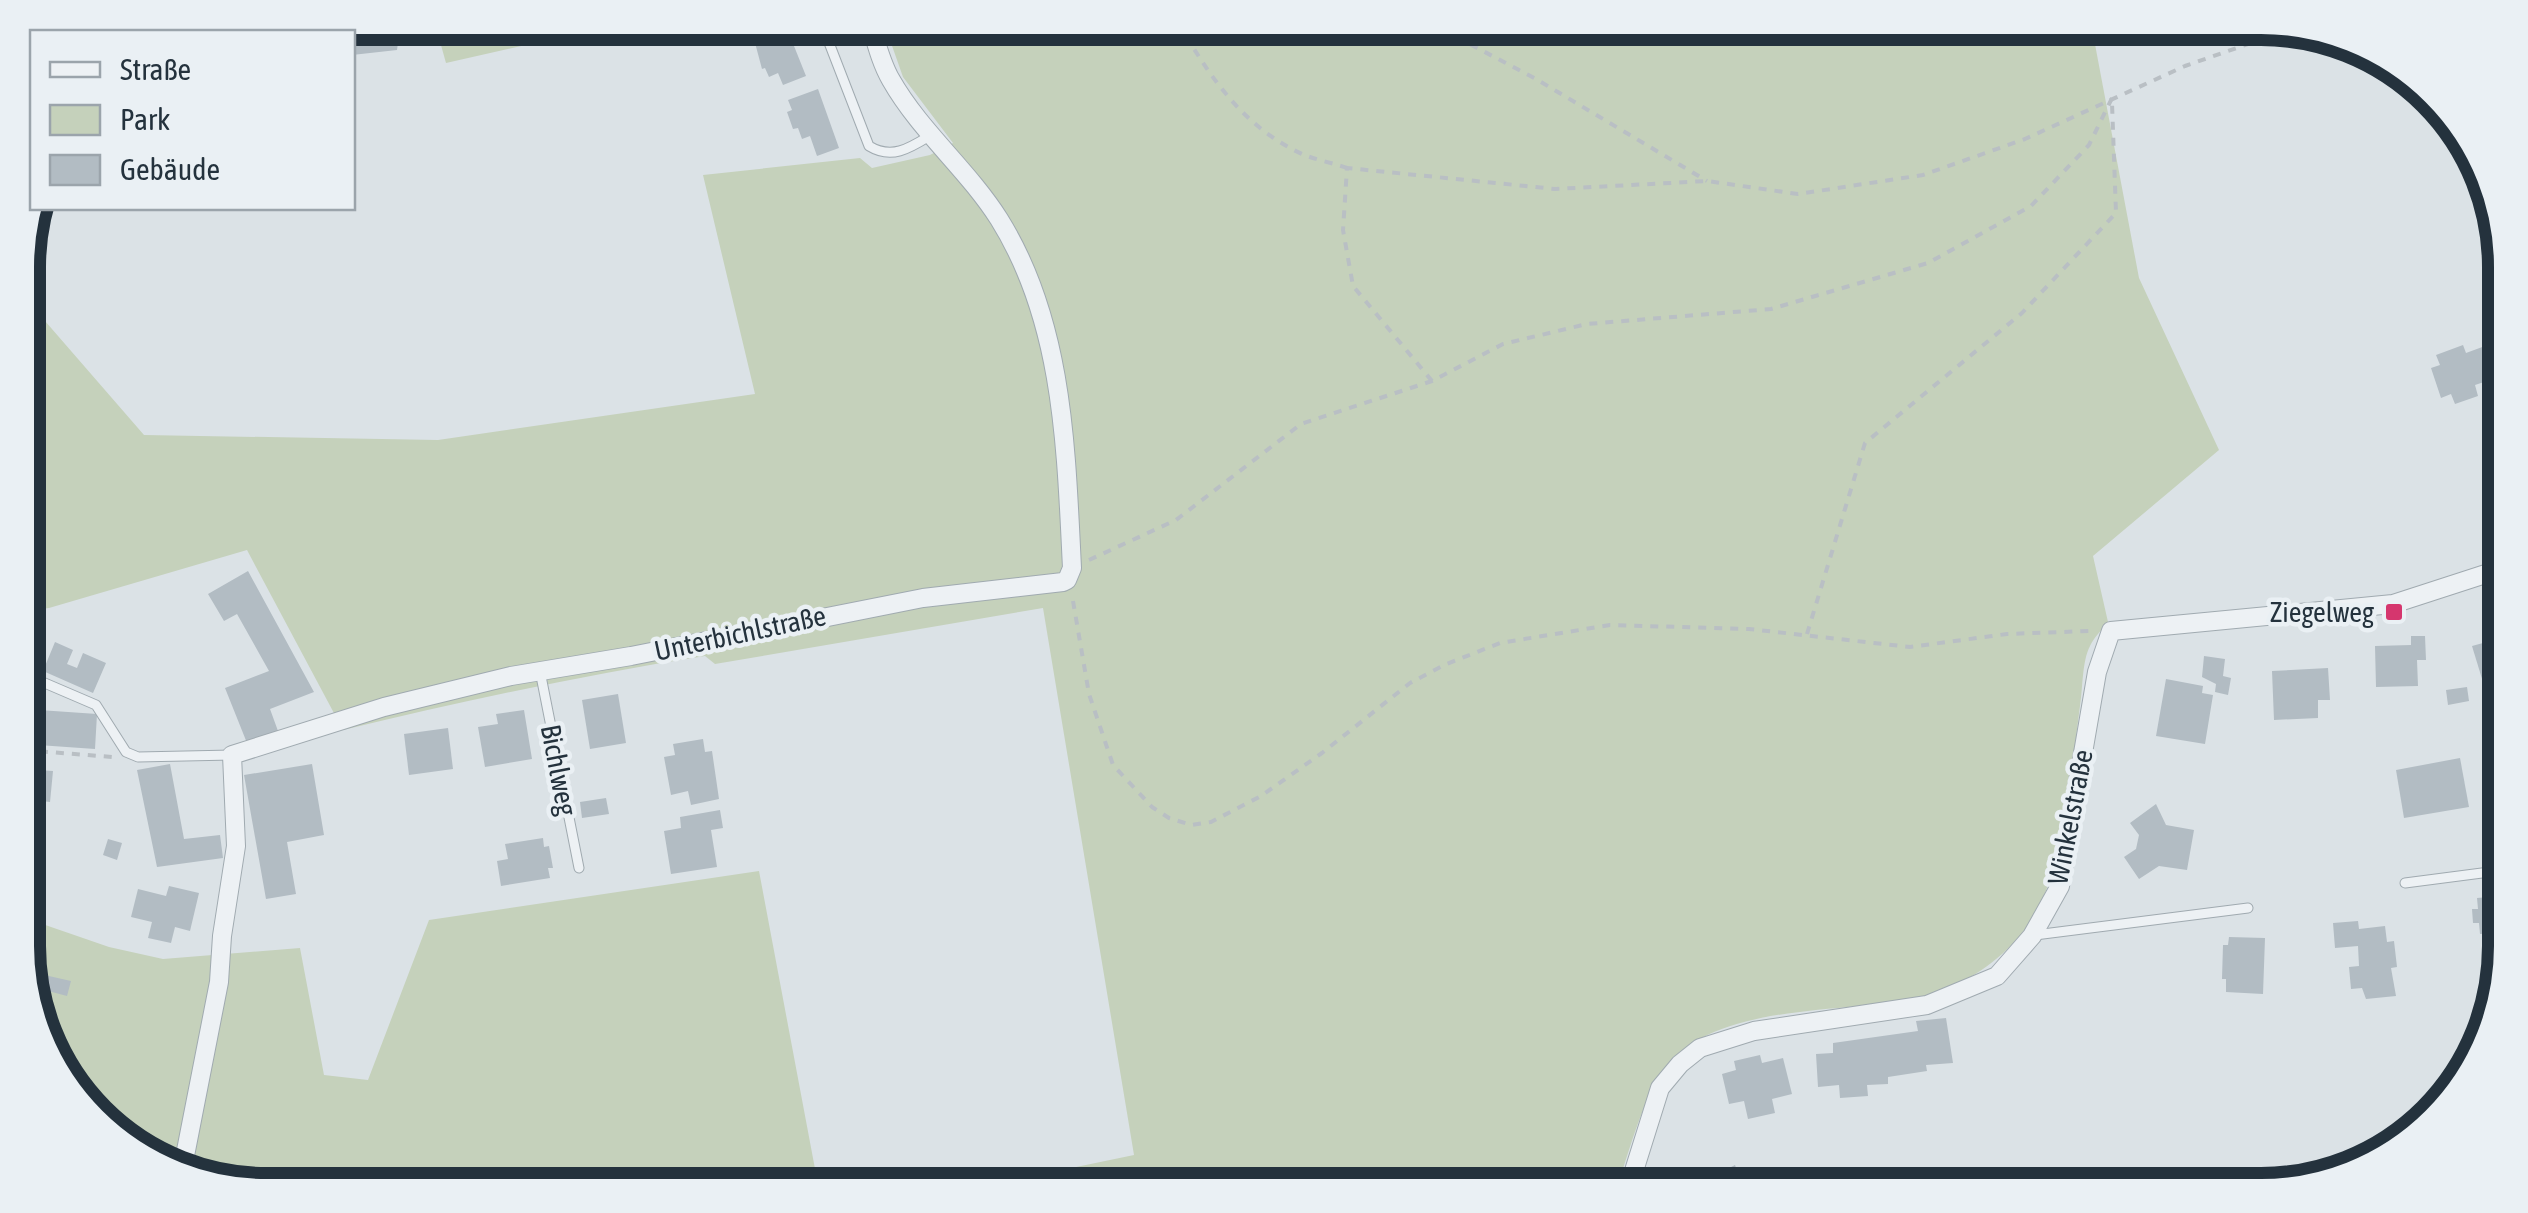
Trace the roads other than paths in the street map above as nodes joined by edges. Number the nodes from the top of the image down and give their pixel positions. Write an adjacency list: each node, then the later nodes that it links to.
1 (828, 40): 3 (lane)
2 (877, 40): 3 (street)
3 (931, 135): 5 (street, Unterbichlstraße)
4 (2488, 573): 12 (street, Winkelstraße)
5 (540, 671): 7 (street, Unterbichlstraße); 8 (lane, Bichlweg)
6 (40, 681): 7 (lane)
7 (232, 756): 13 (street)
8 (579, 868)
9 (2488, 872): 10 (lane)
10 (2405, 883)
11 (2248, 908): 12 (lane)
12 (2032, 936): 14 (street, Winkelstraße)
13 (185, 1157)
14 (1633, 1173)

